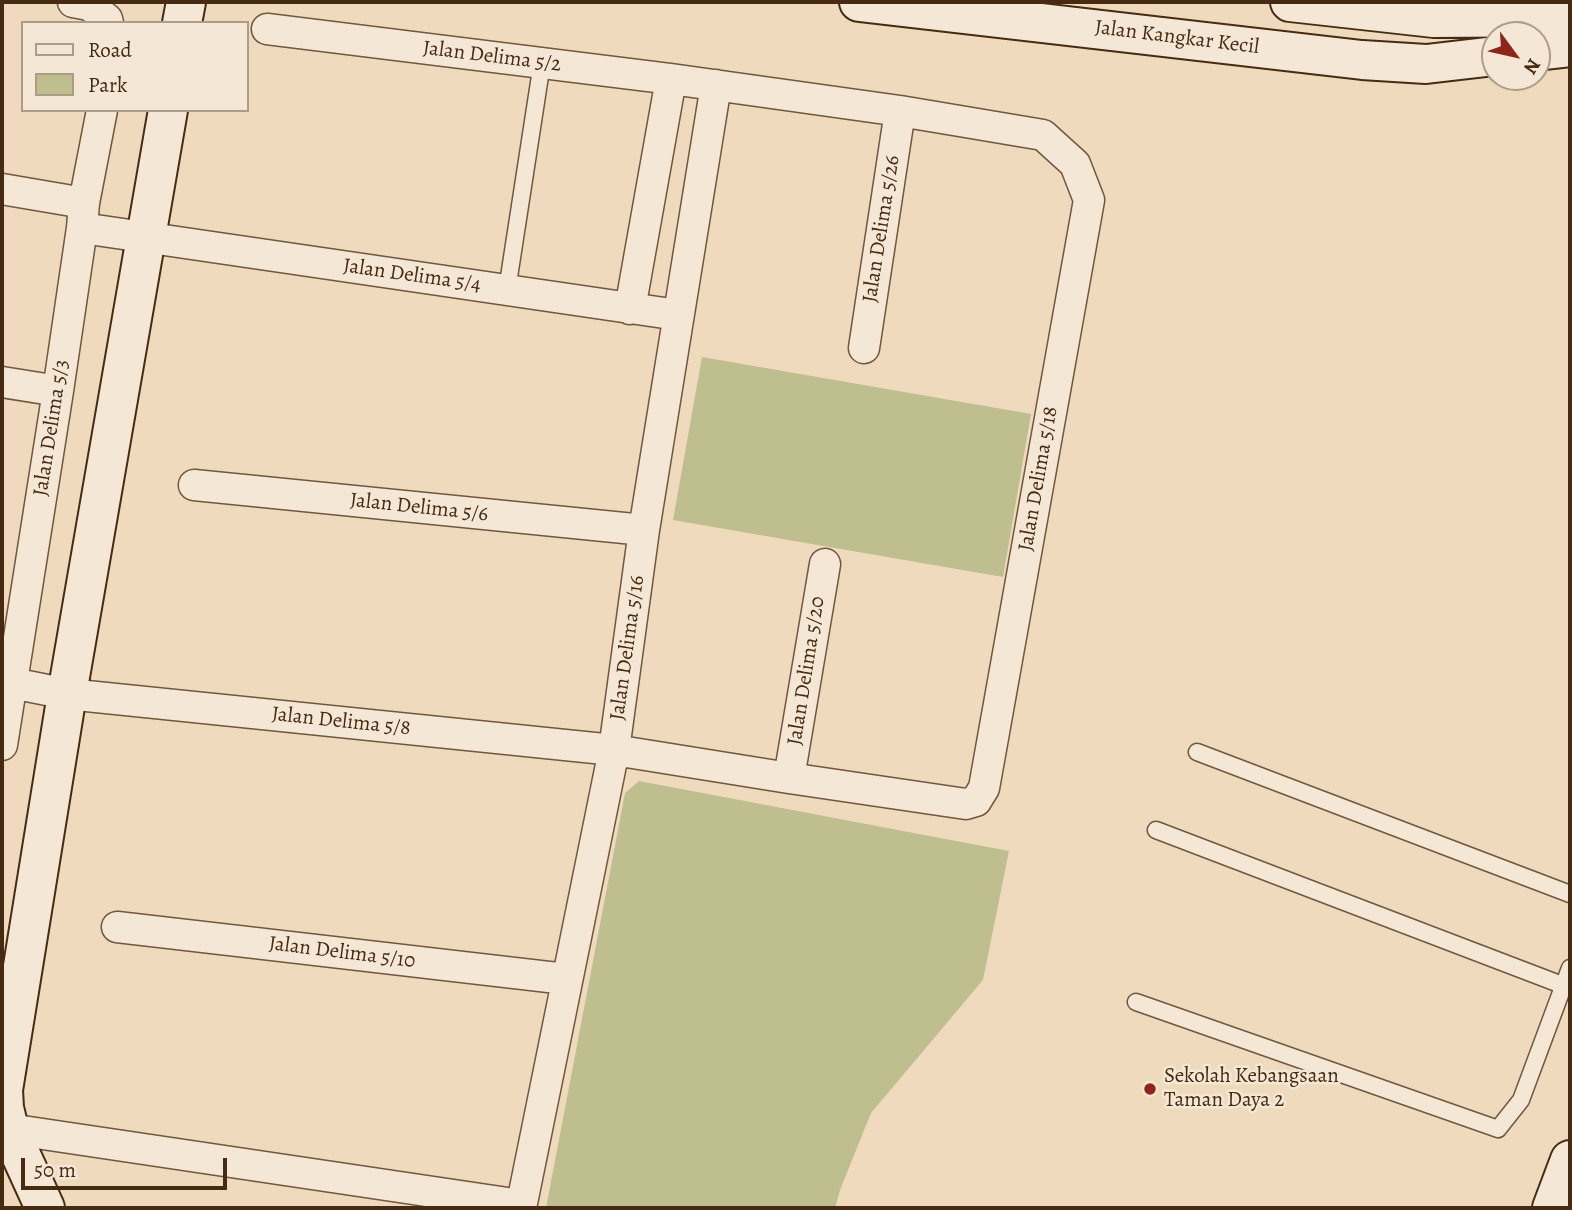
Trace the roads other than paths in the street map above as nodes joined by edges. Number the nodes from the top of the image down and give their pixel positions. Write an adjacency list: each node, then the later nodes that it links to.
1 (73, 2): 6 (street)
2 (186, 2): 7 (street)
3 (859, 2): 11 (street, Jalan Kangkar Kecil)
4 (1290, 2): 5 (street)
5 (1570, 17)
6 (108, 21)
7 (182, 21)
8 (267, 29): 12 (street, Jalan Delima 5/2)
9 (1570, 47): 10 (street)
10 (1551, 49)
11 (1481, 58)
12 (542, 63): 13 (street, Jalan Delima 5/2); 21 (lane)
13 (671, 79): 14 (street, Jalan Delima 5/2); 22 (street)
14 (716, 85): 15 (street, Jalan Delima 5/18); 23 (street, Jalan Delima 5/16)
15 (900, 111): 24 (street, Jalan Delima 5/26); 36 (street, Jalan Delima 5/18)
16 (102, 112): 19 (street, Jalan Delima 5/3)
17 (168, 112): 20 (street)
18 (2, 189): 19 (street, Jalan Delima 5/4)
19 (83, 216): 20 (street, Jalan Delima 5/4); 26 (street, Jalan Delima 5/3)
20 (146, 237): 21 (street, Jalan Delima 5/4); 32 (street)
21 (507, 290): 22 (street, Jalan Delima 5/4)
22 (630, 309): 23 (street, Jalan Delima 5/4)
23 (678, 315): 28 (street, Jalan Delima 5/16)
24 (864, 348)
25 (2, 383): 26 (street)
26 (58, 391): 30 (street, Jalan Delima 5/3)
27 (194, 485): 28 (street, Jalan Delima 5/6)
28 (644, 530): 34 (street, Jalan Delima 5/16)
29 (825, 564): 36 (street, Jalan Delima 5/20)
30 (14, 587): 31 (street, Jalan Delima 5/3)
31 (12, 683): 32 (street, Jalan Delima 5/8); 33 (street, Jalan Delima 5/3)
32 (67, 694): 34 (street, Jalan Delima 5/8); 44 (street)
33 (2, 746)
34 (614, 750): 36 (street, Jalan Delima 5/18); 41 (street, Jalan Delima 5/16)
35 (1197, 752): 38 (lane)
36 (789, 778)
37 (1156, 830): 42 (lane)
38 (1570, 894)
39 (117, 927): 41 (street, Jalan Delima 5/10)
40 (1570, 968): 42 (lane)
41 (566, 979): 46 (street, Jalan Delima 5/16)
42 (1567, 987): 43 (lane)
43 (1136, 1002)
44 (9, 1129): 46 (street); 47 (street)
45 (1570, 1160): 48 (street)
46 (521, 1207)
47 (45, 1208)
48 (1552, 1208)

